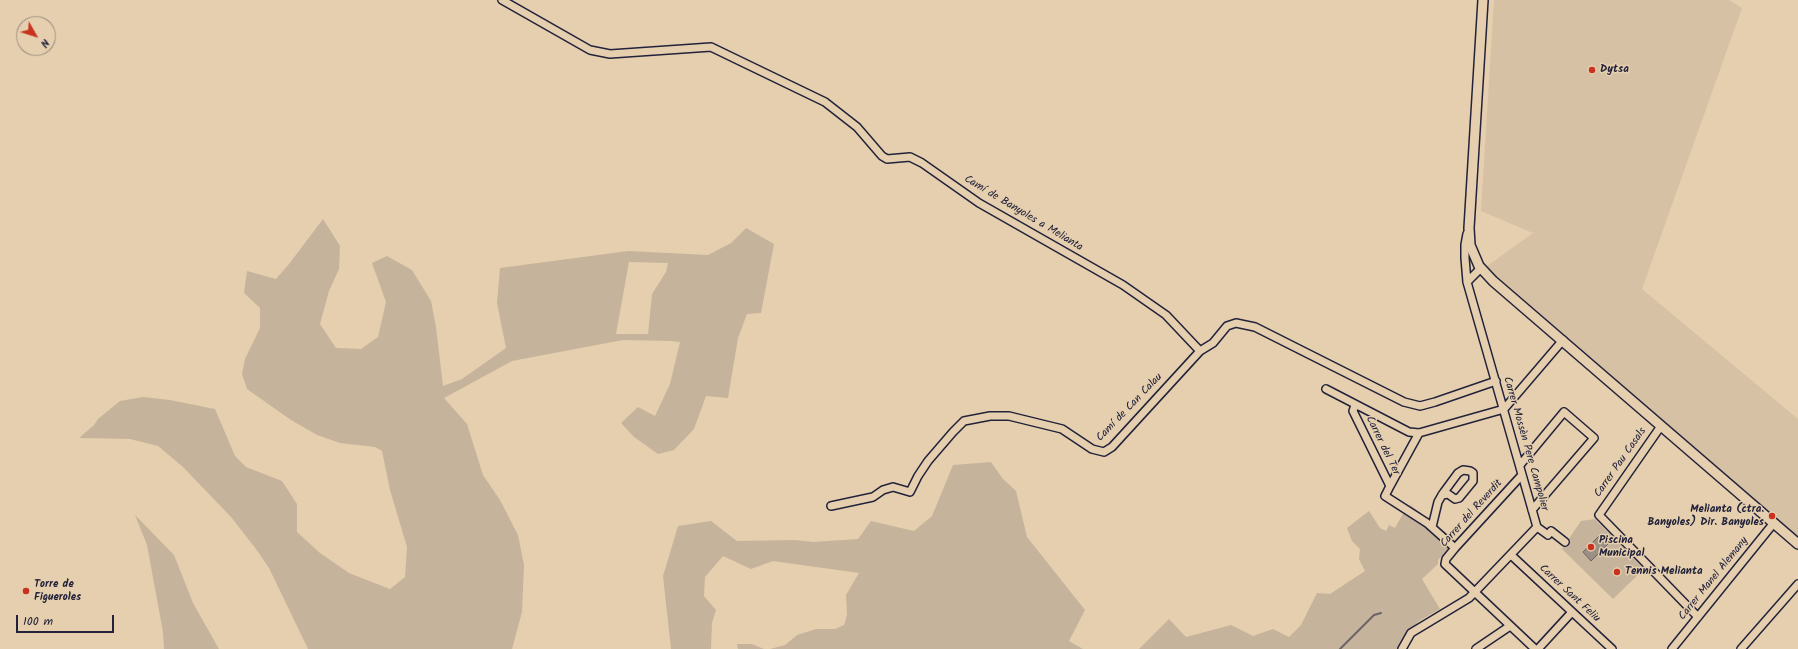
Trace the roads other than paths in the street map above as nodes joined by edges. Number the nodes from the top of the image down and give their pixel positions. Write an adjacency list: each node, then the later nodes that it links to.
1 (502, 0): 9 (street, Camí de Banyoles a Melianta)
2 (1483, 0): 3 (main road)
3 (1469, 228): 4 (main road); 5 (street, Carrer Mossèn Pere Campolier)
4 (1475, 259): 5 (street); 6 (main road)
5 (1465, 263): 7 (street, Carrer Mossèn Pere Campolier)
6 (1481, 268): 7 (street); 8 (main road)
7 (1467, 282): 10 (street, Carrer Mossèn Pere Campolier)
8 (1563, 340): 13 (street); 14 (main road)
9 (1200, 351): 10 (street, Camí de Can Calau); 20 (street, Camí de Can Calau)
10 (1496, 381): 13 (street, Carrer Mossèn Pere Campolier)
11 (1326, 389): 12 (street)
12 (1355, 405): 15 (street); 18 (street, Carrer del Ter)
13 (1504, 409): 15 (street); 16 (street, Carrer Mossèn Pere Campolier)
14 (1661, 426): 22 (main road); 32 (street, Carrer Pau Casals)
15 (1419, 433): 18 (street)
16 (1520, 465): 17 (street, Carrer Mossèn Pere Campolier); 21 (street)
17 (1521, 476): 21 (street, Carrer Mossèn Pere Campolier); 27 (street, Carrer del Reverdit)
18 (1390, 486): 23 (street, Carrer del Ter)
19 (1442, 495): 19 (street); 23 (street)
20 (831, 506)
21 (1532, 510): 24 (street, Carrer Mossèn Pere Campolier)
22 (1773, 524): 26 (main road); 32 (street, Carrer Manel Alemany)
23 (1432, 527): 27 (street)
24 (1537, 527): 25 (street); 28 (street, Carrer Mossèn Pere Campolier)
25 (1564, 542)
26 (1798, 544)
27 (1455, 548): 30 (street, Carrer del Reverdit)
28 (1511, 555): 30 (street, Carrer Mossèn Pere Campolier); 31 (street, Carrer Sant Feliu)
29 (1798, 584): 39 (street)
30 (1475, 592): 33 (street); 34 (street, Carrer Mossèn Pere Campolier)
31 (1572, 612): 36 (street); 37 (street, Carrer Sant Feliu)
32 (1698, 617): 38 (street, Carrer Manel Alemany)
33 (1510, 626): 35 (street); 36 (street)
34 (1402, 649)
35 (1476, 649)
36 (1536, 649)
37 (1612, 649)
38 (1672, 649)
39 (1741, 649)

